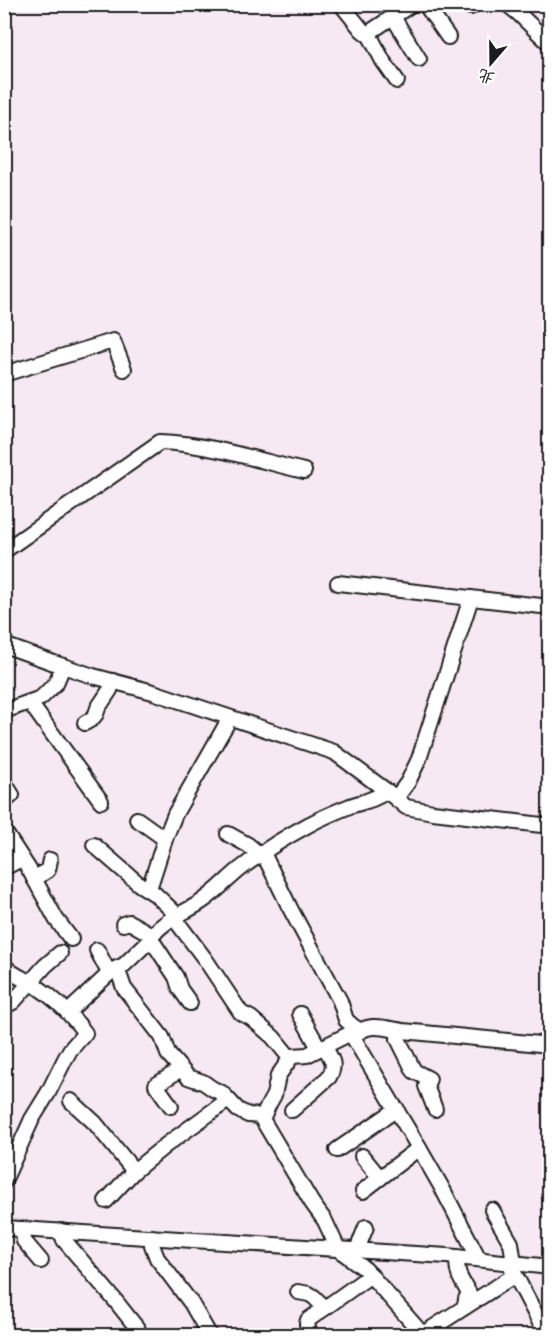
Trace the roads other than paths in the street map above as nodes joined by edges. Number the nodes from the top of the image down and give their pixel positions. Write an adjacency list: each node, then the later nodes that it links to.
1 (341, 4): 8 (street)
2 (412, 4): 7 (street)
3 (425, 4): 9 (street)
4 (467, 4): 5 (street)
5 (474, 4)
6 (507, 4): 10 (street)
7 (393, 17): 8 (street); 11 (street)
8 (369, 34): 12 (street)
9 (448, 37)
10 (549, 44)
11 (419, 59)
12 (397, 81)
13 (124, 369): 14 (street)
14 (4, 374)
15 (304, 471): 16 (street)
16 (4, 551)
17 (338, 583): 18 (street)
18 (471, 597): 19 (street); 28 (street)
19 (549, 607)
20 (4, 645): 21 (street)
21 (63, 666): 22 (street); 23 (street)
22 (113, 681): 25 (street); 26 (street)
23 (30, 703): 24 (street); 29 (street)
24 (4, 711)
25 (230, 718): 28 (street); 35 (street)
26 (85, 723)
27 (4, 782): 30 (street)
28 (391, 794): 32 (street); 37 (street)
29 (101, 801)
30 (4, 802)
31 (136, 819): 35 (street)
32 (549, 826)
33 (4, 831): 38 (street)
34 (228, 834): 37 (street)
35 (165, 839): 42 (street)
36 (94, 845): 42 (street)
37 (262, 854): 43 (street); 57 (street)
38 (21, 859): 40 (street); 41 (street)
39 (50, 860): 41 (street)
40 (4, 868)
41 (34, 879): 46 (street)
42 (149, 890): 43 (street)
43 (176, 917): 45 (street); 60 (street)
44 (123, 924): 45 (street)
45 (152, 937): 50 (street); 52 (street)
46 (71, 939)
47 (97, 950): 50 (street)
48 (60, 953): 51 (street)
49 (4, 966): 51 (street)
50 (113, 971): 54 (street); 61 (street)
51 (31, 982): 53 (street); 54 (street)
52 (190, 1003)
53 (4, 1007)
54 (68, 1012): 74 (street)
55 (300, 1014): 59 (street)
56 (398, 1030): 57 (street); 58 (street); 66 (street)
57 (357, 1033): 59 (street); 65 (street)
58 (549, 1045)
59 (322, 1047): 60 (street); 67 (street)
60 (291, 1058): 68 (street)
61 (181, 1069): 62 (street); 64 (street)
62 (228, 1100): 68 (street); 72 (street)
63 (71, 1101): 72 (street)
64 (171, 1106)
65 (397, 1109): 69 (street); 70 (street)
66 (435, 1109)
67 (292, 1110)
68 (263, 1116): 83 (street)
69 (419, 1148): 73 (street); 86 (street)
70 (337, 1150)
71 (362, 1156): 73 (street)
72 (134, 1171): 76 (street)
73 (380, 1178): 75 (street)
74 (4, 1180)
75 (363, 1191)
76 (106, 1201)
77 (492, 1210): 89 (street)
78 (366, 1227): 84 (street)
79 (4, 1228): 80 (street)
80 (22, 1229): 81 (street); 87 (street)
81 (61, 1231): 82 (street); 94 (street)
82 (152, 1237): 83 (street); 95 (street)
83 (338, 1249): 84 (street); 90 (street)
84 (357, 1250): 85 (street)
85 (457, 1257): 86 (street); 92 (street)
86 (478, 1259): 89 (street)
87 (41, 1261)
88 (549, 1267): 89 (street)
89 (514, 1269): 92 (street); 98 (street)
90 (371, 1275): 93 (street); 97 (street)
91 (298, 1292): 93 (street)
92 (465, 1307): 97 (street)
93 (325, 1308): 96 (street)
94 (141, 1335)
95 (210, 1335)
96 (310, 1335)
97 (424, 1335)
98 (547, 1335)

